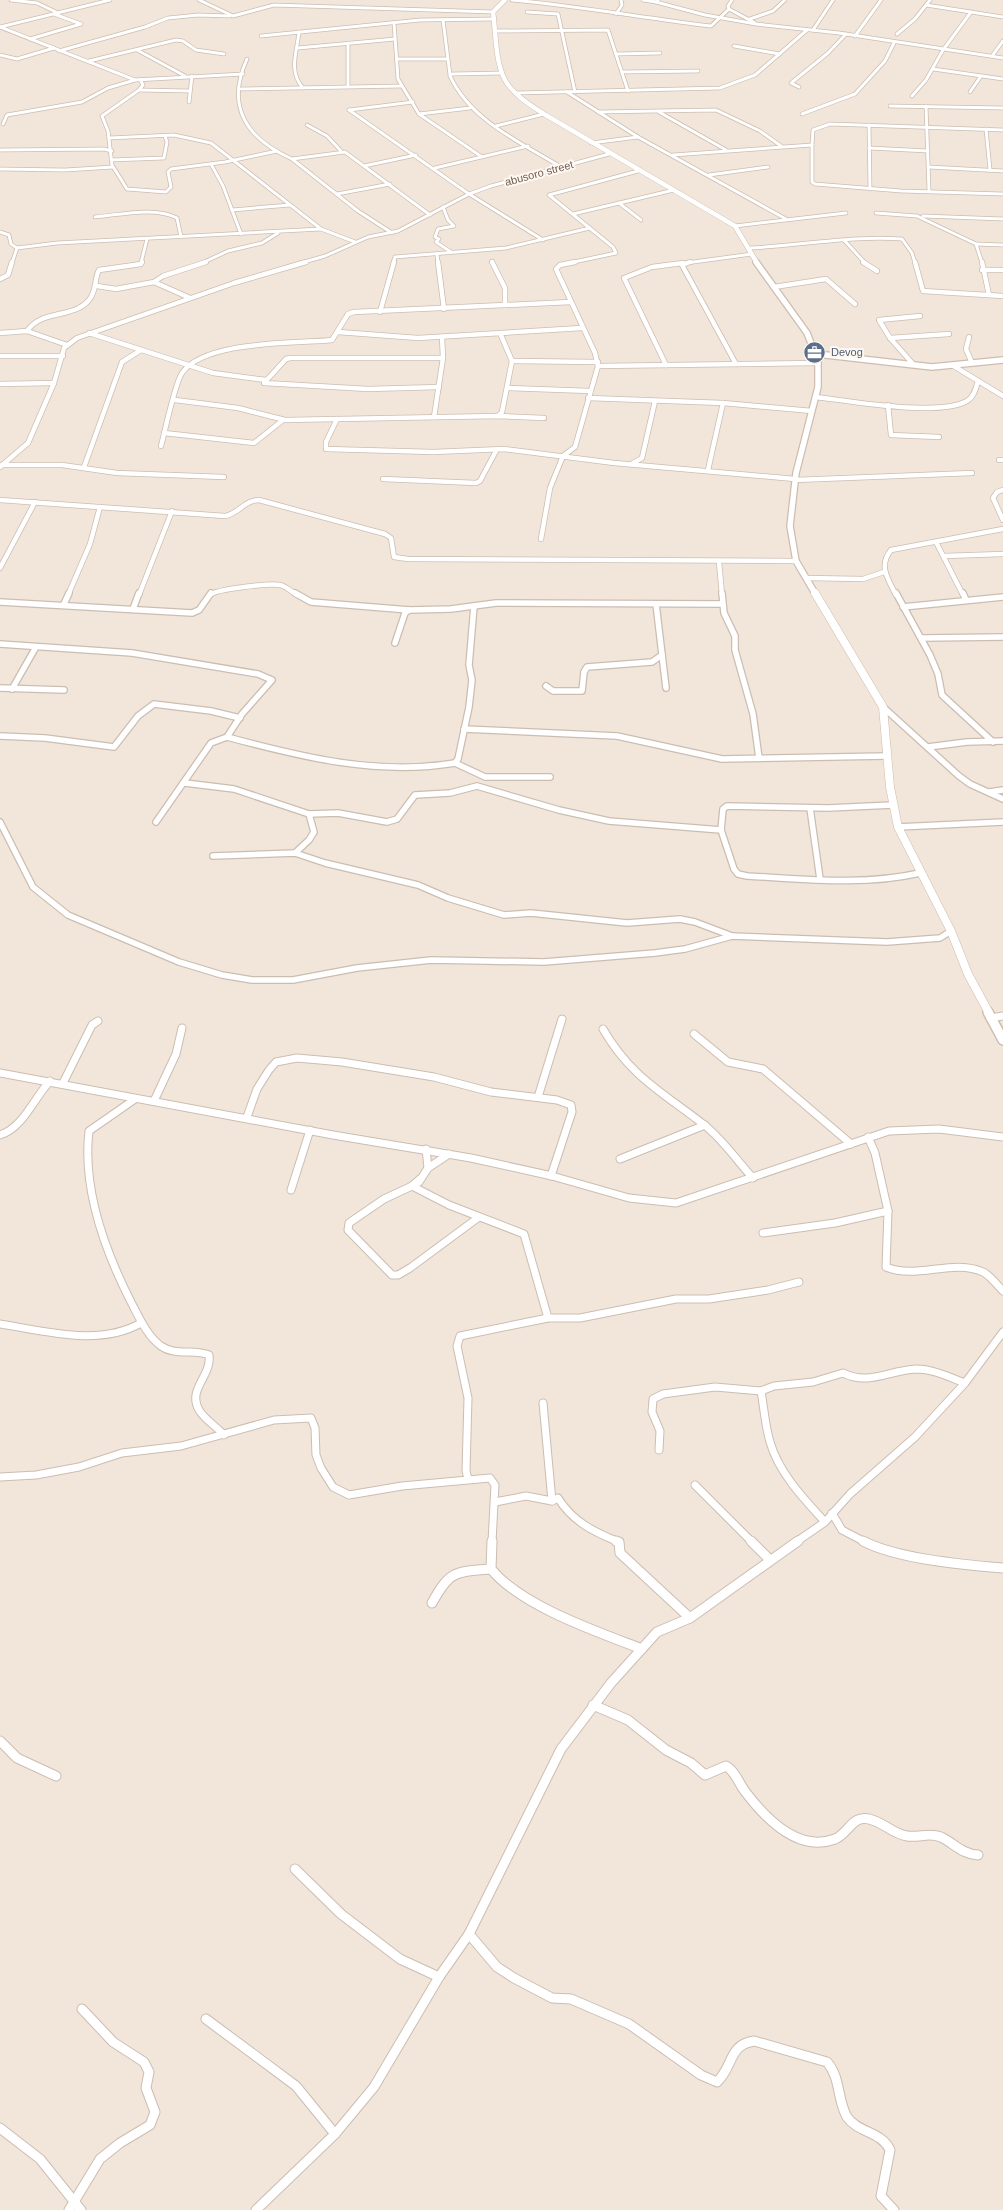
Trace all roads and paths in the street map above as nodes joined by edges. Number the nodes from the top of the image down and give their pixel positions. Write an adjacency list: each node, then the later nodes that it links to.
1 (10, 0): 21 (street)
2 (110, 0): 21 (street)
3 (199, 0): 23 (street)
4 (322, 0): 16 (street)
5 (504, 0): 18 (street)
6 (512, 0): 22 (street)
7 (621, 0): 22 (street)
8 (643, 0): 14 (street)
9 (732, 0): 17 (street)
10 (785, 0): 27 (street)
11 (833, 0): 34 (street)
12 (881, 0): 40 (street)
13 (930, 0): 15 (street)
14 (657, 1): 25 (street)
15 (926, 5): 20 (street); 38 (street)
16 (317, 6): 18 (street); 23 (street)
17 (729, 9): 25 (street); 27 (street)
18 (493, 12): 26 (street)
19 (527, 12): 32 (street)
20 (971, 12): 24 (street); 51 (street)
21 (56, 14): 31 (street); 41 (street)
22 (616, 14): 25 (street)
23 (231, 16): 49 (street)
24 (1003, 17)
25 (720, 18): 30 (street)
26 (495, 19): 28 (street); 35 (street)
27 (750, 19): 30 (street)
28 (444, 20): 29 (street); 63 (street)
29 (394, 23): 36 (street); 42 (street)
30 (756, 24): 33 (street)
31 (2, 30): 41 (street)
32 (562, 30): 35 (street); 55 (street); 84 (street)
33 (807, 30): 34 (street); 56 (street)
34 (813, 30): 37 (street)
35 (496, 31): 68 (street)
36 (299, 32): 39 (street); 48 (street)
37 (846, 34): 40 (street); 78 (street)
38 (896, 34)
39 (261, 36)
40 (856, 36): 45 (street)
41 (28, 39): 47 (street)
42 (395, 39): 44 (street); 62 (street)
43 (1003, 41): 52 (street)
44 (348, 43): 48 (street); 76 (street)
45 (894, 43): 51 (street); 99 (street)
46 (734, 46): 56 (street)
47 (54, 48): 49 (street); 58 (street)
48 (298, 48): 79 (street)
49 (59, 50): 64 (street)
50 (137, 50): 54 (street); 64 (street); 71 (street)
51 (943, 50): 57 (street); 65 (street)
52 (995, 52): 57 (street); 59 (street)
53 (660, 53): 55 (street)
54 (224, 54)
55 (616, 54): 67 (street)
56 (780, 54): 85 (street)
57 (971, 54): 59 (street)
58 (0, 55)
59 (992, 56): 60 (street)
60 (1003, 58)
61 (246, 59): 69 (street)
62 (397, 59): 63 (street); 77 (street)
63 (447, 59): 70 (street)
64 (87, 62): 74 (street)
65 (933, 69): 73 (street); 88 (street)
66 (698, 71): 67 (street)
67 (622, 72): 85 (street)
68 (502, 73): 70 (street); 87 (street)
69 (243, 74): 72 (street); 80 (street)
70 (450, 75): 93 (street)
71 (185, 76): 72 (street); 74 (street)
72 (192, 76): 82 (street)
73 (981, 76): 75 (street); 86 (street)
74 (138, 79): 81 (street); 100 (street)
75 (1003, 79)
76 (348, 86): 77 (street); 79 (street)
77 (402, 86): 90 (street)
78 (799, 87)
79 (304, 88): 80 (street)
80 (241, 89): 118 (street)
81 (139, 90): 82 (street); 109 (street)
82 (190, 91): 89 (street)
83 (566, 92): 84 (street); 87 (street); 96 (street)
84 (575, 92): 85 (street)
85 (628, 92)
86 (970, 92)
87 (516, 93): 98 (street)
88 (912, 96)
89 (189, 102)
90 (413, 102): 97 (street); 122 (street)
91 (890, 106): 92 (street)
92 (926, 106): 94 (street); 104 (street)
93 (470, 108): 97 (street); 103 (street)
94 (1003, 108)
95 (658, 111): 96 (street); 113 (street); 116 (street)
96 (597, 112): 108 (street)
97 (419, 114): 124 (street)
98 (544, 114): 103 (street); 110 (street)
99 (802, 114)
100 (3, 124)
101 (308, 125): 119 (street)
102 (869, 125): 104 (street); 111 (street); 114 (street)
103 (496, 126): 112 (street)
104 (927, 127): 105 (street); 120 (street)
105 (986, 129): 106 (street); 136 (street)
106 (1003, 130)
107 (165, 136): 109 (street); 126 (street); 127 (street)
108 (638, 137): 110 (street); 123 (street)
109 (109, 138): 117 (street)
110 (591, 142): 121 (street)
111 (812, 145): 113 (street); 141 (street)
112 (528, 146): 124 (street); 131 (street)
113 (781, 146): 116 (street)
114 (870, 148): 120 (street); 141 (street)
115 (0, 150): 117 (street)
116 (727, 150): 123 (street)
117 (112, 151): 126 (street)
118 (278, 151): 125 (street); 127 (street)
119 (341, 151): 125 (street); 129 (street)
120 (928, 151): 133 (street)
121 (609, 154): 131 (street, abusoro street); 137 (street)
122 (416, 155): 129 (street); 134 (street)
123 (673, 155): 139 (street)
124 (482, 157): 134 (street)
125 (292, 159): 144 (street)
126 (111, 160): 130 (street)
127 (230, 161): 128 (street); 148 (street)
128 (211, 164): 130 (street); 150 (street)
129 (364, 166): 140 (street)
130 (113, 167): 135 (street)
131 (561, 167): 145 (street, abusoro street)
132 (768, 167): 139 (street)
133 (929, 167): 136 (street); 143 (street)
134 (435, 168): 145 (street)
135 (0, 169)
136 (990, 170): 138 (street)
137 (638, 171): 142 (street); 152 (street)
138 (1003, 171)
139 (709, 175): 157 (street)
140 (390, 184): 144 (street); 154 (street)
141 (870, 189): 143 (street)
142 (674, 190): 147 (street); 160 (street)
143 (929, 191): 146 (street)
144 (337, 194): 165 (street)
145 (469, 194): 149 (street, abusoro street); 169 (street)
146 (1003, 194)
147 (619, 204): 152 (street); 159 (street)
148 (290, 205): 150 (street); 162 (street)
149 (443, 208): 154 (street, abusoro street); 176 (street)
150 (232, 210): 166 (street)
151 (876, 213): 155 (street)
152 (573, 214): 161 (street)
153 (846, 214): 157 (street)
154 (430, 215): 165 (street, abusoro street)
155 (917, 216): 158 (street); 172 (street)
156 (95, 217): 167 (street)
157 (786, 219): 160 (street)
158 (1003, 219)
159 (641, 220)
160 (735, 226): 175 (street)
161 (590, 228): 169 (street); 190 (street)
162 (321, 229): 164 (street); 171 (street)
163 (0, 232): 174 (street)
164 (278, 233): 166 (street); 184 (street)
165 (392, 233): 171 (street, abusoro street)
166 (241, 234): 167 (street)
167 (181, 237): 168 (street)
168 (147, 239): 174 (street); 185 (street)
169 (543, 240): 176 (street)
170 (844, 240): 175 (street); 182 (street); 187 (street)
171 (355, 242): 189 (street, abusoro street)
172 (976, 244): 173 (street); 180 (street)
173 (1003, 245)
174 (17, 248): 183 (street)
175 (751, 251): 179 (street); 186 (street)
176 (451, 252): 177 (street)
177 (437, 255): 193 (street); 194 (street)
178 (492, 262): 192 (street)
179 (683, 263): 217 (street); 220 (street)
180 (982, 270): 181 (street); 187 (street)
181 (1003, 270)
182 (877, 271)
183 (0, 279)
184 (154, 282): 185 (street); 189 (street)
185 (97, 286): 197 (street)
186 (774, 287): 191 (street); 208 (street)
187 (989, 295): 188 (street)
188 (1003, 296)
189 (190, 298): 198 (street, abusoro street)
190 (571, 302): 192 (street); 196 (street)
191 (855, 304)
192 (505, 305): 193 (street)
193 (444, 309): 194 (street)
194 (380, 312): 199 (street)
195 (920, 316): 205 (street)
196 (582, 328): 201 (street); 216 (street)
197 (27, 331): 200 (street); 206 (street)
198 (89, 332): 206 (street, abusoro street); 207 (street)
199 (338, 332): 204 (street); 219 (street)
200 (0, 333)
201 (500, 333): 204 (street); 213 (street)
202 (949, 334): 205 (street)
203 (969, 336): 215 (street)
204 (442, 337): 211 (street)
205 (890, 338): 218 (street)
206 (68, 345): 210 (street)
207 (141, 350): 219 (street); 249 (street)
208 (817, 354): 214 (street); 218 (street)
209 (0, 356): 210 (street)
210 (62, 356): 224 (street)
211 (443, 358): 222 (street); 226 (street)
212 (1003, 360): 215 (street)
213 (512, 361): 216 (street); 227 (street)
214 (818, 363): 217 (street); 230 (street)
215 (972, 363): 221 (street)
216 (598, 364): 220 (street); 228 (street)
217 (736, 364): 220 (street)
218 (913, 364): 221 (street)
219 (188, 365): 222 (street); 232 (street)
220 (666, 365)
221 (952, 365): 223 (street)
222 (266, 380): 226 (street)
223 (978, 381): 229 (street); 235 (street)
224 (54, 383): 225 (street); 248 (street)
225 (0, 384)
226 (439, 387): 238 (street)
227 (508, 388): 228 (street); 237 (street)
228 (590, 391): 231 (street)
229 (1003, 396)
230 (816, 397): 235 (street); 236 (street)
231 (588, 398): 233 (street); 246 (street)
232 (175, 400): 241 (street); 242 (street)
233 (655, 401): 234 (street); 247 (street)
234 (723, 404): 236 (street); 250 (street)
235 (888, 405): 243 (street)
236 (812, 411): 254 (street)
237 (498, 416): 238 (street); 239 (street)
238 (434, 417): 240 (street)
239 (544, 418)
240 (337, 419): 241 (street); 245 (street)
241 (283, 420): 242 (street)
242 (164, 433): 244 (street)
243 (939, 437)
244 (161, 446)
245 (496, 451): 246 (street); 253 (street)
246 (563, 456): 247 (street); 262 (street)
247 (629, 464): 250 (street)
248 (1, 466): 249 (street)
249 (84, 467): 252 (street)
250 (708, 470): 254 (street)
251 (972, 473): 254 (street)
252 (224, 477)
253 (383, 479)
254 (795, 480): 266 (street)
255 (1003, 490): 260 (street)
256 (0, 500): 257 (street)
257 (35, 502): 258 (street); 268 (street)
258 (100, 507): 259 (street); 274 (street)
259 (172, 511): 267 (street); 279 (street)
260 (1003, 520)
261 (1003, 529): 263 (street)
262 (541, 539)
263 (936, 542): 265 (street); 269 (street)
264 (1003, 554): 265 (street)
265 (944, 556): 272 (street)
266 (796, 561): 267 (street); 270 (street)
267 (719, 562): 276 (street)
268 (0, 568)
269 (884, 572): 270 (street); 278 (street)
270 (806, 578): 292 (street)
271 (1003, 596): 272 (street)
272 (966, 600): 278 (street)
273 (0, 602): 274 (street)
274 (64, 604): 279 (street)
275 (656, 604): 276 (street); 277 (street); 286 (street)
276 (722, 604): 301 (street)
277 (474, 606): 280 (street); 294 (street)
278 (904, 608): 282 (street)
279 (133, 609): 280 (street)
280 (409, 610): 283 (street)
281 (1003, 637): 282 (street)
282 (923, 638): 298 (street)
283 (395, 643)
284 (0, 644): 285 (street)
285 (36, 647): 289 (street); 293 (street)
286 (662, 655): 287 (street); 290 (street)
287 (546, 686)
288 (0, 688): 289 (street)
289 (12, 688): 291 (street)
290 (666, 688)
291 (64, 690)
292 (883, 707): 299 (street); 300 (street)
293 (240, 718): 295 (street); 296 (street)
294 (464, 729): 301 (street); 302 (street)
295 (0, 736)
296 (227, 737): 302 (street); 304 (street)
297 (1003, 741): 298 (street)
298 (993, 742): 299 (street)
299 (928, 747): 306 (street)
300 (887, 756): 301 (street); 308 (street)
301 (759, 758)
302 (455, 762): 303 (street)
303 (550, 777)
304 (185, 783): 310 (street); 312 (street)
305 (1003, 790): 306 (street)
306 (988, 792): 307 (street)
307 (1003, 799)
308 (893, 805): 309 (street); 314 (street)
309 (810, 808): 315 (street); 319 (street)
310 (309, 814): 315 (street); 316 (street)
311 (0, 822): 321 (street)
312 (156, 822)
313 (1003, 822): 314 (street)
314 (898, 827): 318 (street)
315 (722, 830): 319 (street)
316 (295, 853): 317 (street); 321 (street)
317 (212, 856)
318 (920, 873): 319 (street); 320 (street)
319 (820, 879)
320 (951, 931): 321 (street); 323 (street)
321 (732, 936)
322 (1003, 1016): 323 (street)
323 (990, 1018): 329 (street)
324 (562, 1019): 333 (street)
325 (98, 1021): 332 (street)
326 (182, 1028): 335 (street)
327 (603, 1029): 337 (street)
328 (694, 1034): 342 (street)
329 (1003, 1040)
330 (0, 1073): 331 (street)
331 (50, 1081): 332 (street); 339 (street)
332 (63, 1083): 334 (street)
333 (538, 1097): 336 (street); 347 (street)
334 (135, 1098): 335 (street); 357 (street)
335 (154, 1101): 336 (street)
336 (247, 1117): 338 (street)
337 (705, 1125): 345 (street); 348 (street)
338 (310, 1130): 343 (street); 350 (street)
339 (0, 1135)
340 (868, 1137): 341 (street); 342 (street); 351 (street)
341 (1003, 1137)
342 (851, 1144): 348 (street)
343 (426, 1149): 344 (street); 346 (street)
344 (449, 1154): 346 (street); 347 (street)
345 (620, 1159)
346 (428, 1168): 349 (street)
347 (551, 1176): 348 (street)
348 (754, 1178)
349 (415, 1187): 352 (street); 352 (street)
350 (291, 1190)
351 (888, 1211): 353 (street); 355 (street)
352 (479, 1217): 356 (street)
353 (763, 1233)
354 (799, 1282): 356 (street)
355 (1003, 1291)
356 (548, 1318): 366 (street)
357 (141, 1323): 358 (street); 363 (street)
358 (0, 1324)
359 (1003, 1332): 360 (street)
360 (965, 1383): 361 (street); 370 (street)
361 (761, 1391): 364 (street); 371 (street)
362 (543, 1404): 368 (street)
363 (224, 1435): 365 (street); 366 (street)
364 (659, 1450)
365 (0, 1477)
366 (468, 1479): 369 (street)
367 (695, 1485): 372 (street)
368 (552, 1501): 369 (street); 376 (street)
369 (495, 1502): 374 (street)
370 (832, 1513): 371 (street); 373 (street)
371 (825, 1522): 372 (street)
372 (770, 1560): 376 (street)
373 (1003, 1568)
374 (491, 1569): 375 (street); 377 (street)
375 (432, 1603)
376 (690, 1618): 377 (street)
377 (642, 1649): 378 (street)
378 (593, 1705): 381 (street); 383 (street)
379 (0, 1741): 380 (street)
380 (56, 1776)
381 (978, 1855)
382 (295, 1869): 384 (street)
383 (469, 1934): 384 (street); 391 (street)
384 (439, 1977): 388 (street)
385 (82, 2009): 389 (street)
386 (206, 2019): 388 (street)
387 (0, 2128): 389 (street)
388 (336, 2134): 390 (street)
389 (74, 2208)
390 (256, 2210)
391 (894, 2210)

